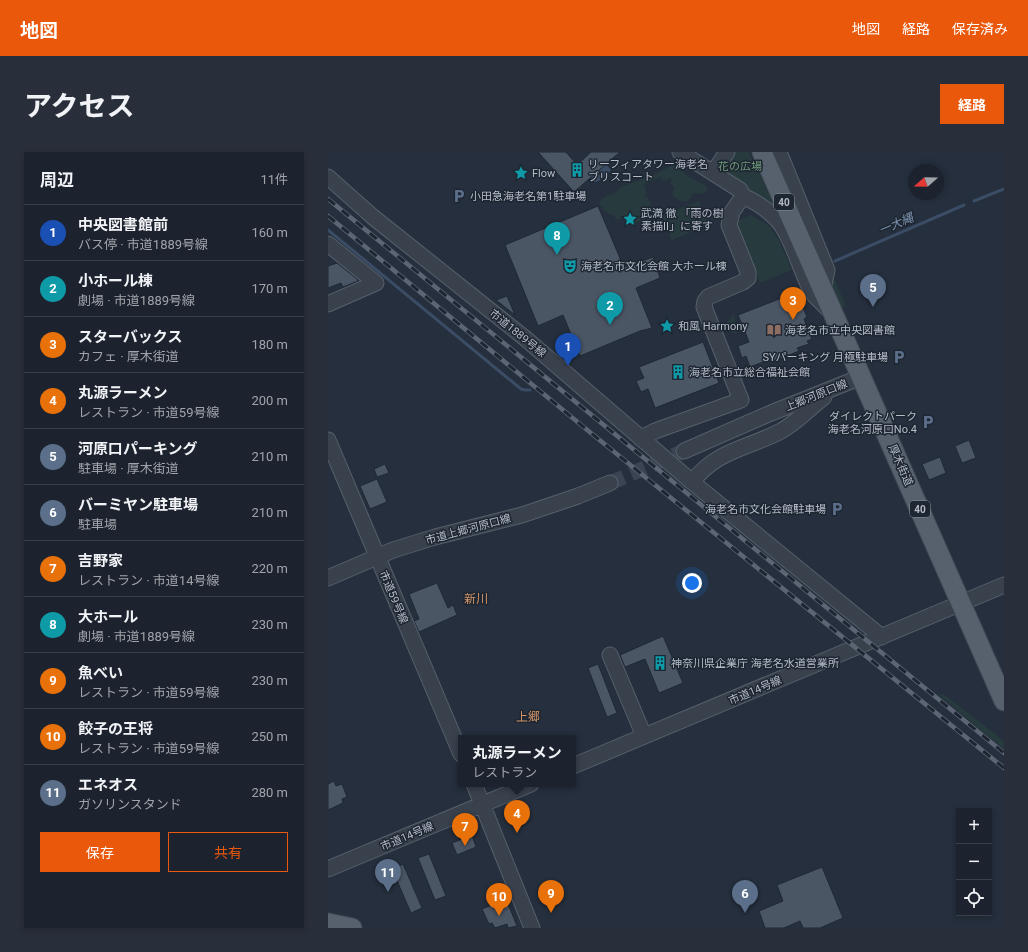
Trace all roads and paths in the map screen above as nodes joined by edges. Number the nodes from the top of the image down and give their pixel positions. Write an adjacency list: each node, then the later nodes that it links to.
1 (680, 152): 5 (street)
2 (727, 152): 5 (street)
3 (762, 152): 9 (main road, 厚木街道 / 40)
4 (779, 152): 9 (street)
5 (713, 172): 7 (street)
6 (328, 177): 14 (street, 市道1889号線)
7 (743, 196): 11 (street); 14 (street)
8 (328, 244): 10 (street)
9 (823, 289): 11 (main road, 厚木街道 / 40)
10 (328, 304)
11 (834, 315): 12 (main road, 厚木街道 / 40)
12 (861, 376): 13 (street, 上郷河原口線); 22 (main road, 厚木街道 / 40)
13 (837, 386): 16 (street, 上郷河原口線); 17 (street)
14 (641, 439): 17 (street, 市道1889号線)
15 (328, 440): 19 (street, 市道59号線)
16 (684, 451)
17 (692, 482): 23 (street, 市道1889号線)
18 (610, 483): 19 (street, 市道上郷河原口線)
19 (377, 556): 20 (street, 市道上郷河原口線); 27 (street, 市道59号線)
20 (328, 578)
21 (1004, 585): 22 (street, 市道14号線)
22 (961, 603): 23 (street, 市道14号線); 25 (main road, 厚木街道 / 40)
23 (882, 636): 26 (street, 市道14号線)
24 (610, 655): 26 (street)
25 (1004, 701)
26 (644, 736): 28 (street, 市道14号線)
27 (458, 747)
28 (576, 765)
29 (475, 787): 31 (street)
30 (524, 787): 31 (street, 市道14号線)
31 (482, 805): 32 (street, 市道14号線); 35 (street)
32 (328, 870)
33 (328, 923): 34 (main road)
34 (352, 928)
35 (532, 928)

